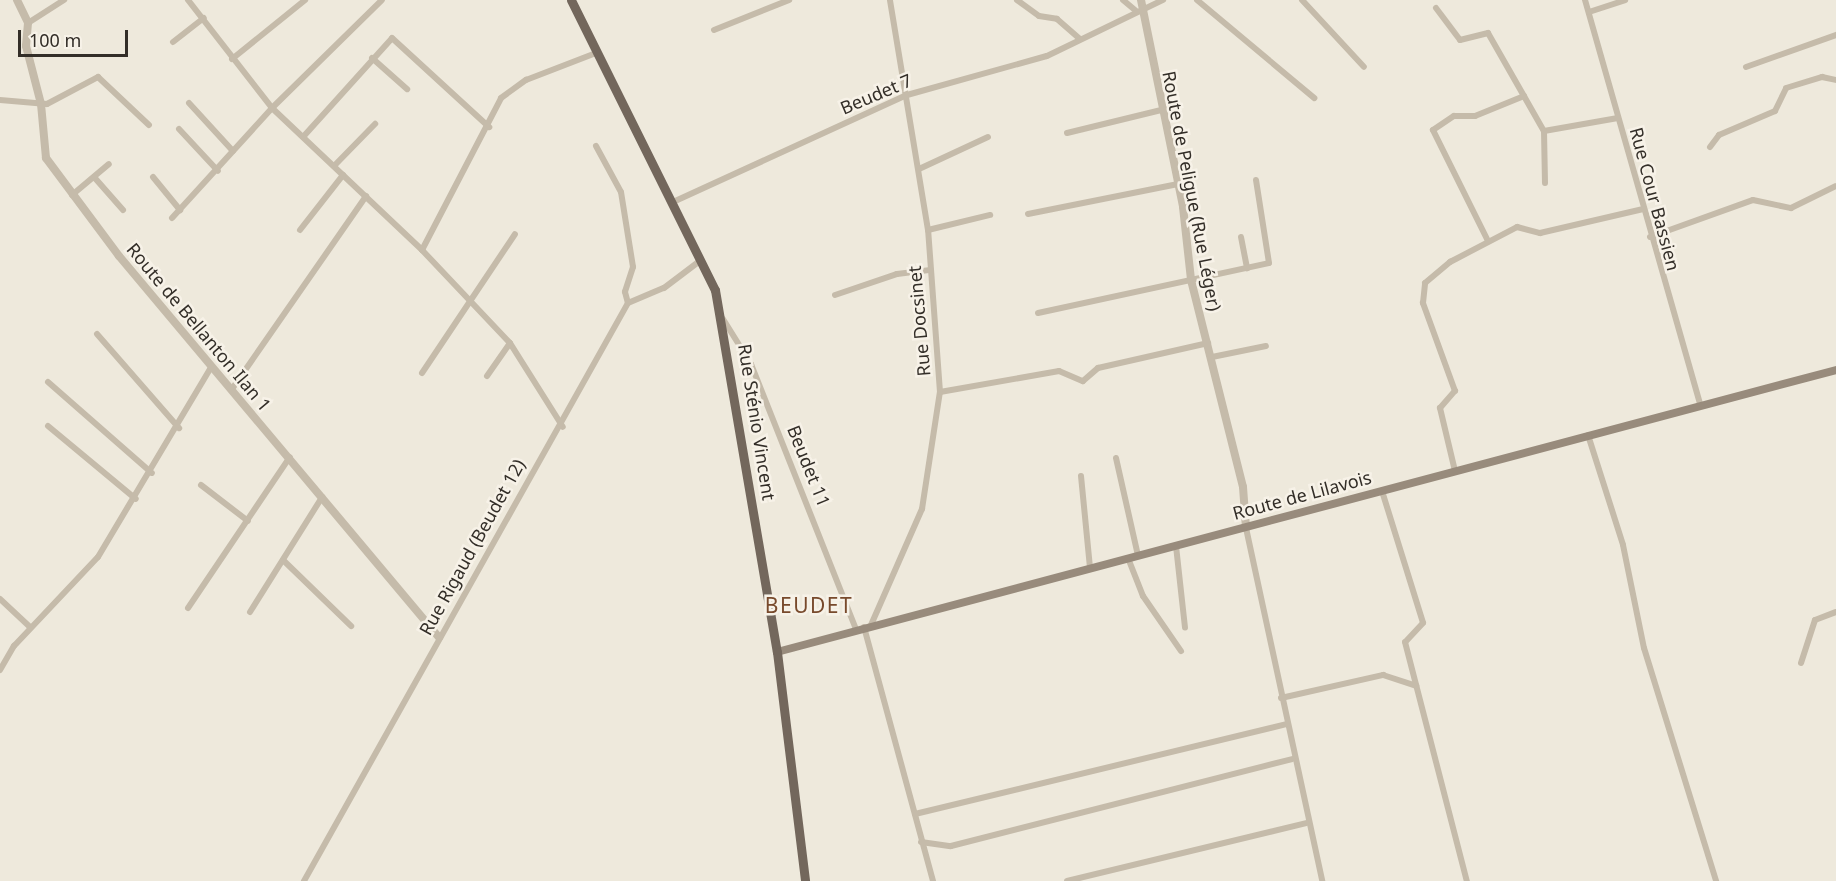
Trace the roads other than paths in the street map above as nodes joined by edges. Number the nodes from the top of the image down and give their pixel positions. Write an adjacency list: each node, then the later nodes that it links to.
1 (17, 0): 20 (street, Route de Bellanton Ilan 1)
2 (64, 0): 20 (street)
3 (188, 0): 19 (street)
4 (305, 0): 27 (street)
5 (382, 0): 38 (street)
6 (571, 0): 25 (main road, Rue Sténio Vincent)
7 (789, 0): 21 (street)
8 (1017, 0): 23 (street)
9 (1123, 0): 16 (street)
10 (1163, 0): 16 (street, Beudet 7)
11 (1197, 0): 34 (street)
12 (1302, 0): 28 (street)
13 (1585, 0): 18 (street, Rue Cour Bassien)
14 (1625, 0): 18 (street)
15 (891, 3): 32 (street, Rue Docsinet)
16 (1139, 6): 23 (street, Beudet 7); 39 (street, Route de Peligue (Rue Léger))
17 (1436, 8): 33 (street)
18 (1588, 12): 40 (street, Rue Cour Bassien)
19 (204, 18): 24 (street); 27 (street)
20 (28, 23): 37 (street, Route de Bellanton Ilan 1)
21 (714, 30)
22 (1836, 35): 29 (street)
23 (1080, 39): 32 (street, Beudet 7)
24 (173, 42)
25 (596, 53): 43 (street); 65 (main road, Rue Sténio Vincent)
26 (372, 58): 31 (street); 43 (street); 47 (street)
27 (232, 59): 38 (street)
28 (1364, 67)
29 (1746, 67)
30 (1836, 80): 50 (street)
31 (407, 89)
32 (907, 94): 54 (street, Rue Docsinet); 65 (street, Beudet 7)
33 (1524, 96): 45 (street); 77 (street)
34 (1314, 98)
35 (0, 100): 37 (street)
36 (189, 103): 51 (street)
37 (41, 104): 41 (street); 63 (street, Route de Bellanton Ilan 1)
38 (272, 108): 47 (street); 51 (street)
39 (1161, 110): 46 (street); 61 (street, Route de Peligue (Rue Léger))
40 (1618, 118): 45 (street); 66 (street, Rue Cour Bassien)
41 (149, 124)
42 (375, 124): 53 (street)
43 (489, 127): 78 (street)
44 (179, 129): 55 (street)
45 (1544, 131): 60 (street)
46 (1067, 133)
47 (303, 137): 53 (street)
48 (988, 137): 54 (street)
49 (596, 146): 85 (street)
50 (1710, 147)
51 (233, 151): 55 (street)
52 (109, 165): 57 (street)
53 (334, 166): 56 (street)
54 (919, 169): 73 (street, Rue Docsinet)
55 (218, 171): 68 (street)
56 (343, 175): 64 (street); 72 (street)
57 (94, 177): 63 (street); 67 (street)
58 (153, 177): 68 (street)
59 (1256, 180): 80 (street)
60 (1545, 183)
61 (1178, 184): 69 (street); 82 (street, Route de Peligue (Rue Léger))
62 (1836, 186): 76 (street)
63 (72, 195): 93 (street, Route de Bellanton Ilan 1)
64 (366, 196): 78 (street); 98 (street)
65 (673, 202): 79 (main road, Rue Sténio Vincent)
66 (1643, 209): 76 (street, Rue Cour Bassien); 77 (street)
67 (123, 210)
68 (180, 210): 71 (street)
69 (1028, 214)
70 (990, 215): 73 (street)
71 (172, 218)
72 (300, 230)
73 (928, 230): 81 (street, Rue Docsinet)
74 (515, 234): 84 (street)
75 (1241, 237): 80 (street)
76 (1650, 237): 100 (street, Rue Cour Bassien)
77 (1488, 241): 107 (street)
78 (422, 249): 84 (street)
79 (700, 260): 85 (street); 87 (main road, Rue Sténio Vincent)
80 (1246, 268): 82 (street)
81 (931, 270): 83 (street); 99 (street, Rue Docsinet)
82 (1191, 280): 86 (street); 89 (street, Route de Peligue (Rue Léger))
83 (835, 295)
84 (468, 299): 90 (street); 95 (street)
85 (628, 303): 102 (street, Rue Rigaud (Beudet 12))
86 (1038, 313)
87 (723, 319): 127 (street, Beudet 11); 131 (main road, Rue Sténio Vincent)
88 (97, 333): 103 (street)
89 (1208, 343): 92 (street, Route de Peligue (Rue Léger)); 99 (street)
90 (510, 344): 96 (street); 102 (street)
91 (1266, 346): 92 (street)
92 (1212, 357): 115 (street, Route de Peligue (Rue Léger))
93 (212, 366): 98 (street, Route de Bellanton Ilan 1); 103 (street)
94 (1836, 370): 100 (main road, Route de Lilavois)
95 (422, 373)
96 (487, 375)
97 (48, 382): 108 (street)
98 (232, 389): 105 (street, Route de Bellanton Ilan 1)
99 (940, 392): 127 (street, Rue Docsinet)
100 (1700, 404): 104 (main road, Route de Lilavois)
101 (48, 426): 113 (street)
102 (563, 427): 129 (street, Rue Rigaud (Beudet 12))
103 (179, 428): 108 (street)
104 (1588, 435): 107 (main road, Route de Lilavois); 147 (street)
105 (290, 456): 112 (street, Route de Bellanton Ilan 1); 114 (street)
106 (1116, 458): 117 (street)
107 (1455, 471): 111 (main road, Route de Lilavois)
108 (152, 473): 113 (street)
109 (1081, 476): 120 (street)
110 (201, 485): 114 (street)
111 (1382, 491): 115 (main road, Route de Lilavois); 134 (street)
112 (322, 497): 119 (street); 129 (street, Route de Bellanton Ilan 1)
113 (136, 499): 126 (street)
114 (248, 521): 122 (street)
115 (1246, 528): 116 (main road, Route de Lilavois); 135 (street)
116 (1176, 546): 117 (main road, Route de Lilavois); 128 (street)
117 (1138, 556): 118 (main road, Route de Lilavois)
118 (1128, 558): 120 (main road, Route de Lilavois); 130 (street)
119 (283, 560): 123 (street); 125 (street)
120 (1090, 568): 127 (main road, Route de Lilavois)
121 (0, 599): 126 (street)
122 (188, 608)
123 (250, 612)
124 (1836, 612): 132 (street)
125 (351, 626)
126 (30, 627): 133 (street)
127 (864, 627): 131 (main road, Route de Lilavois); 138 (street, Beudet 11)
128 (1185, 628)
129 (439, 637): 141 (street, Rue Rigaud (Beudet 12))
130 (1181, 651)
131 (777, 652): 142 (main road, Rue Sténio Vincent)
132 (1801, 663)
133 (0, 670)
134 (1416, 686): 135 (street); 146 (street)
135 (1281, 698): 136 (street)
136 (1286, 724): 137 (street); 138 (street)
137 (1292, 759): 139 (street); 140 (street)
138 (915, 814): 140 (street, Beudet 11)
139 (1306, 823): 144 (street); 145 (street)
140 (921, 842): 143 (street, Beudet 11)
141 (304, 881)
142 (805, 881)
143 (933, 881)
144 (1067, 881)
145 (1322, 881)
146 (1467, 881)
147 (1716, 881)

